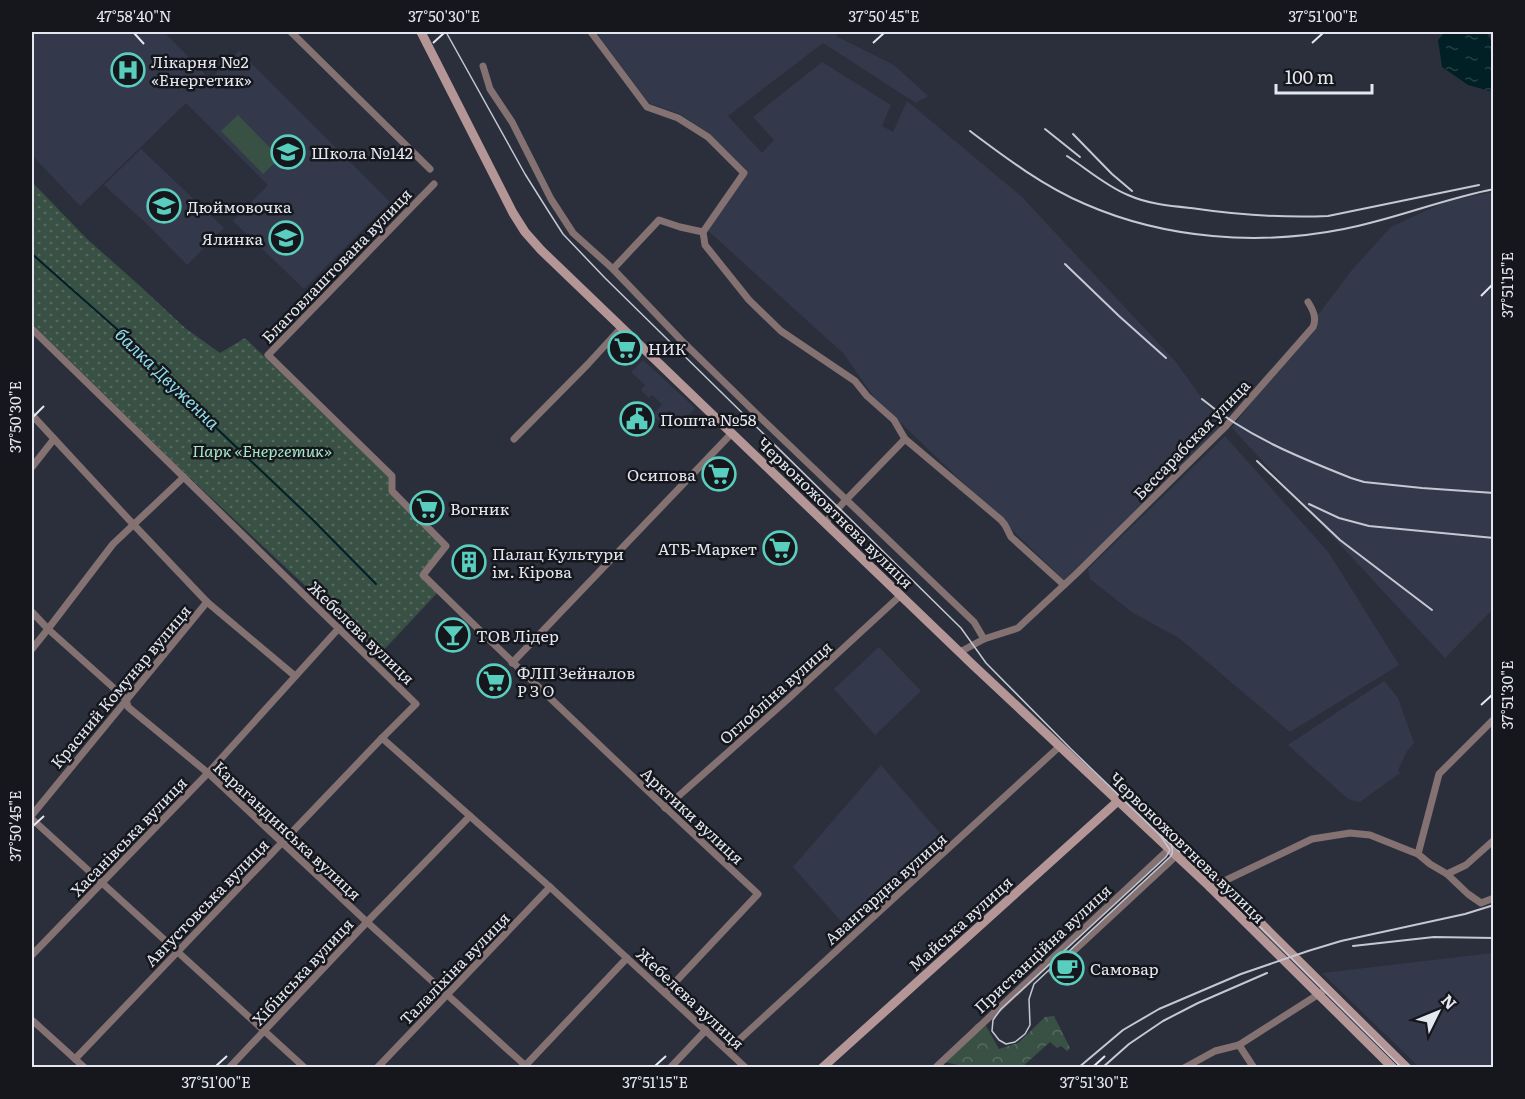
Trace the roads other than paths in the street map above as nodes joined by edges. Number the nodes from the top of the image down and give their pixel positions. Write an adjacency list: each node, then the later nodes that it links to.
1 (291, 32): 5 (street)
2 (421, 32): 10 (main road, Червоножовтнева вулиця)
3 (591, 32): 7 (street)
4 (483, 66): 8 (street)
5 (430, 169)
6 (434, 184): 22 (street, Благовлаштована вулиця)
7 (703, 232): 8 (street); 16 (street)
8 (613, 269): 19 (street)
9 (1308, 302): 23 (street, Бессарабская улица)
10 (621, 328): 13 (main road, Червоножовтнева вулиця); 15 (street)
11 (32, 329): 18 (street, Жебелєва вулиця)
12 (32, 415): 14 (street)
13 (731, 434): 20 (main road, Червоножовтнева вулиця); 32 (street)
14 (54, 439): 17 (street); 21 (street)
15 (514, 439)
16 (905, 439): 19 (street); 23 (street)
17 (32, 467)
18 (184, 477): 21 (street); 27 (street, Жебелєва вулиця)
19 (846, 500): 20 (street); 29 (street)
20 (825, 523): 24 (main road, Червоножовтнева вулиця)
21 (133, 524): 25 (street); 28 (street)
22 (423, 575): 32 (street, Арктики вулиця)
23 (1064, 585): 29 (street, Бессарабская улица)
24 (901, 595): 31 (main road, Червоножовтнева вулиця); 40 (street, Оглобліна вулиця)
25 (207, 602): 33 (street); 34 (street, Красний Комунар вулиця)
26 (32, 612): 28 (street, Карагандинська вулиця)
27 (339, 628): 33 (street, Хасанівська вулиця); 36 (street, Жебелєва вулиця)
28 (48, 629): 30 (street); 34 (street, Карагандинська вулиця)
29 (984, 639): 31 (street, Бессарабская улица)
30 (32, 649)
31 (960, 652): 37 (main road, Червоножовтнева вулиця)
32 (512, 663): 40 (street, Арктики вулиця)
33 (296, 675): 38 (street, Хасанівська вулиця)
34 (126, 699): 38 (street, Карагандинська вулиця); 42 (street, Красний Комунар вулиця)
35 (1494, 719): 46 (street)
36 (382, 738): 41 (street, Жебелєва вулиця); 44 (street, Августовська вулиця)
37 (1060, 746): 39 (main road, Червоножовтнева вулиця); 67 (street, Авангардна вулиця)
38 (207, 773): 44 (street, Карагандинська вулиця); 49 (street, Хасанівська вулиця)
39 (1118, 801): 45 (main road, Червоножовтнева вулиця); 76 (main road, Майська вулиця)
40 (665, 808): 62 (street, Арктики вулиця)
41 (470, 816): 51 (street, Жебелєва вулиця); 54 (street, Хібінська вулиця)
42 (32, 817): 49 (street)
43 (1494, 840): 48 (street)
44 (282, 842): 54 (street, Карагандинська вулиця); 56 (street, Августовська вулиця)
45 (1168, 849): 47 (main road, Червоножовтнева вулиця); 77 (street, Пристанційна вулиця)
46 (1418, 854): 48 (street); 50 (street)
47 (1176, 856): 52 (main road, Червоножовтнева вулиця); 59 (street, Пристанційна вулиця)
48 (1447, 874): 53 (street)
49 (102, 883): 56 (street); 57 (street, Хасанівська вулиця)
50 (1220, 883): 52 (main road); 55 (main road, Червоножовтнева вулиця)
51 (550, 887): 58 (street, Жебелєва вулиця); 61 (street, Талаліхіна вулиця)
52 (1210, 887): 55 (main road, Червоножовтнева вулиця)
53 (1494, 898)
54 (367, 922): 61 (street, Карагандинська вулиця); 65 (street, Хібінська вулиця)
55 (1270, 939): 60 (main road)
56 (177, 951): 65 (street); 68 (street, Августовська вулиця)
57 (32, 955)
58 (627, 958): 62 (street, Жебелєва вулиця); 69 (street)
59 (1052, 971)
60 (1323, 992): 66 (street); 80 (main road); 81 (main road)
61 (447, 993): 69 (street, Карагандинська вулиця); 73 (street, Талаліхіна вулиця)
62 (665, 993): 64 (street, Жебелєва вулиця)
63 (32, 1020): 68 (street)
64 (706, 1030): 67 (street, Жебелєва вулиця); 74 (street)
65 (265, 1031): 71 (street, Хібінська вулиця); 72 (street)
66 (1239, 1045): 78 (street); 79 (street)
67 (728, 1050): 75 (street, Жебелєва вулиця)
68 (75, 1059): 70 (street)
69 (526, 1067)
70 (85, 1068)
71 (229, 1068)
72 (305, 1068)
73 (377, 1068)
74 (670, 1068)
75 (746, 1068)
76 (822, 1068)
77 (935, 1068)
78 (1184, 1068)
79 (1254, 1068)
80 (1393, 1068)
81 (1407, 1068)

